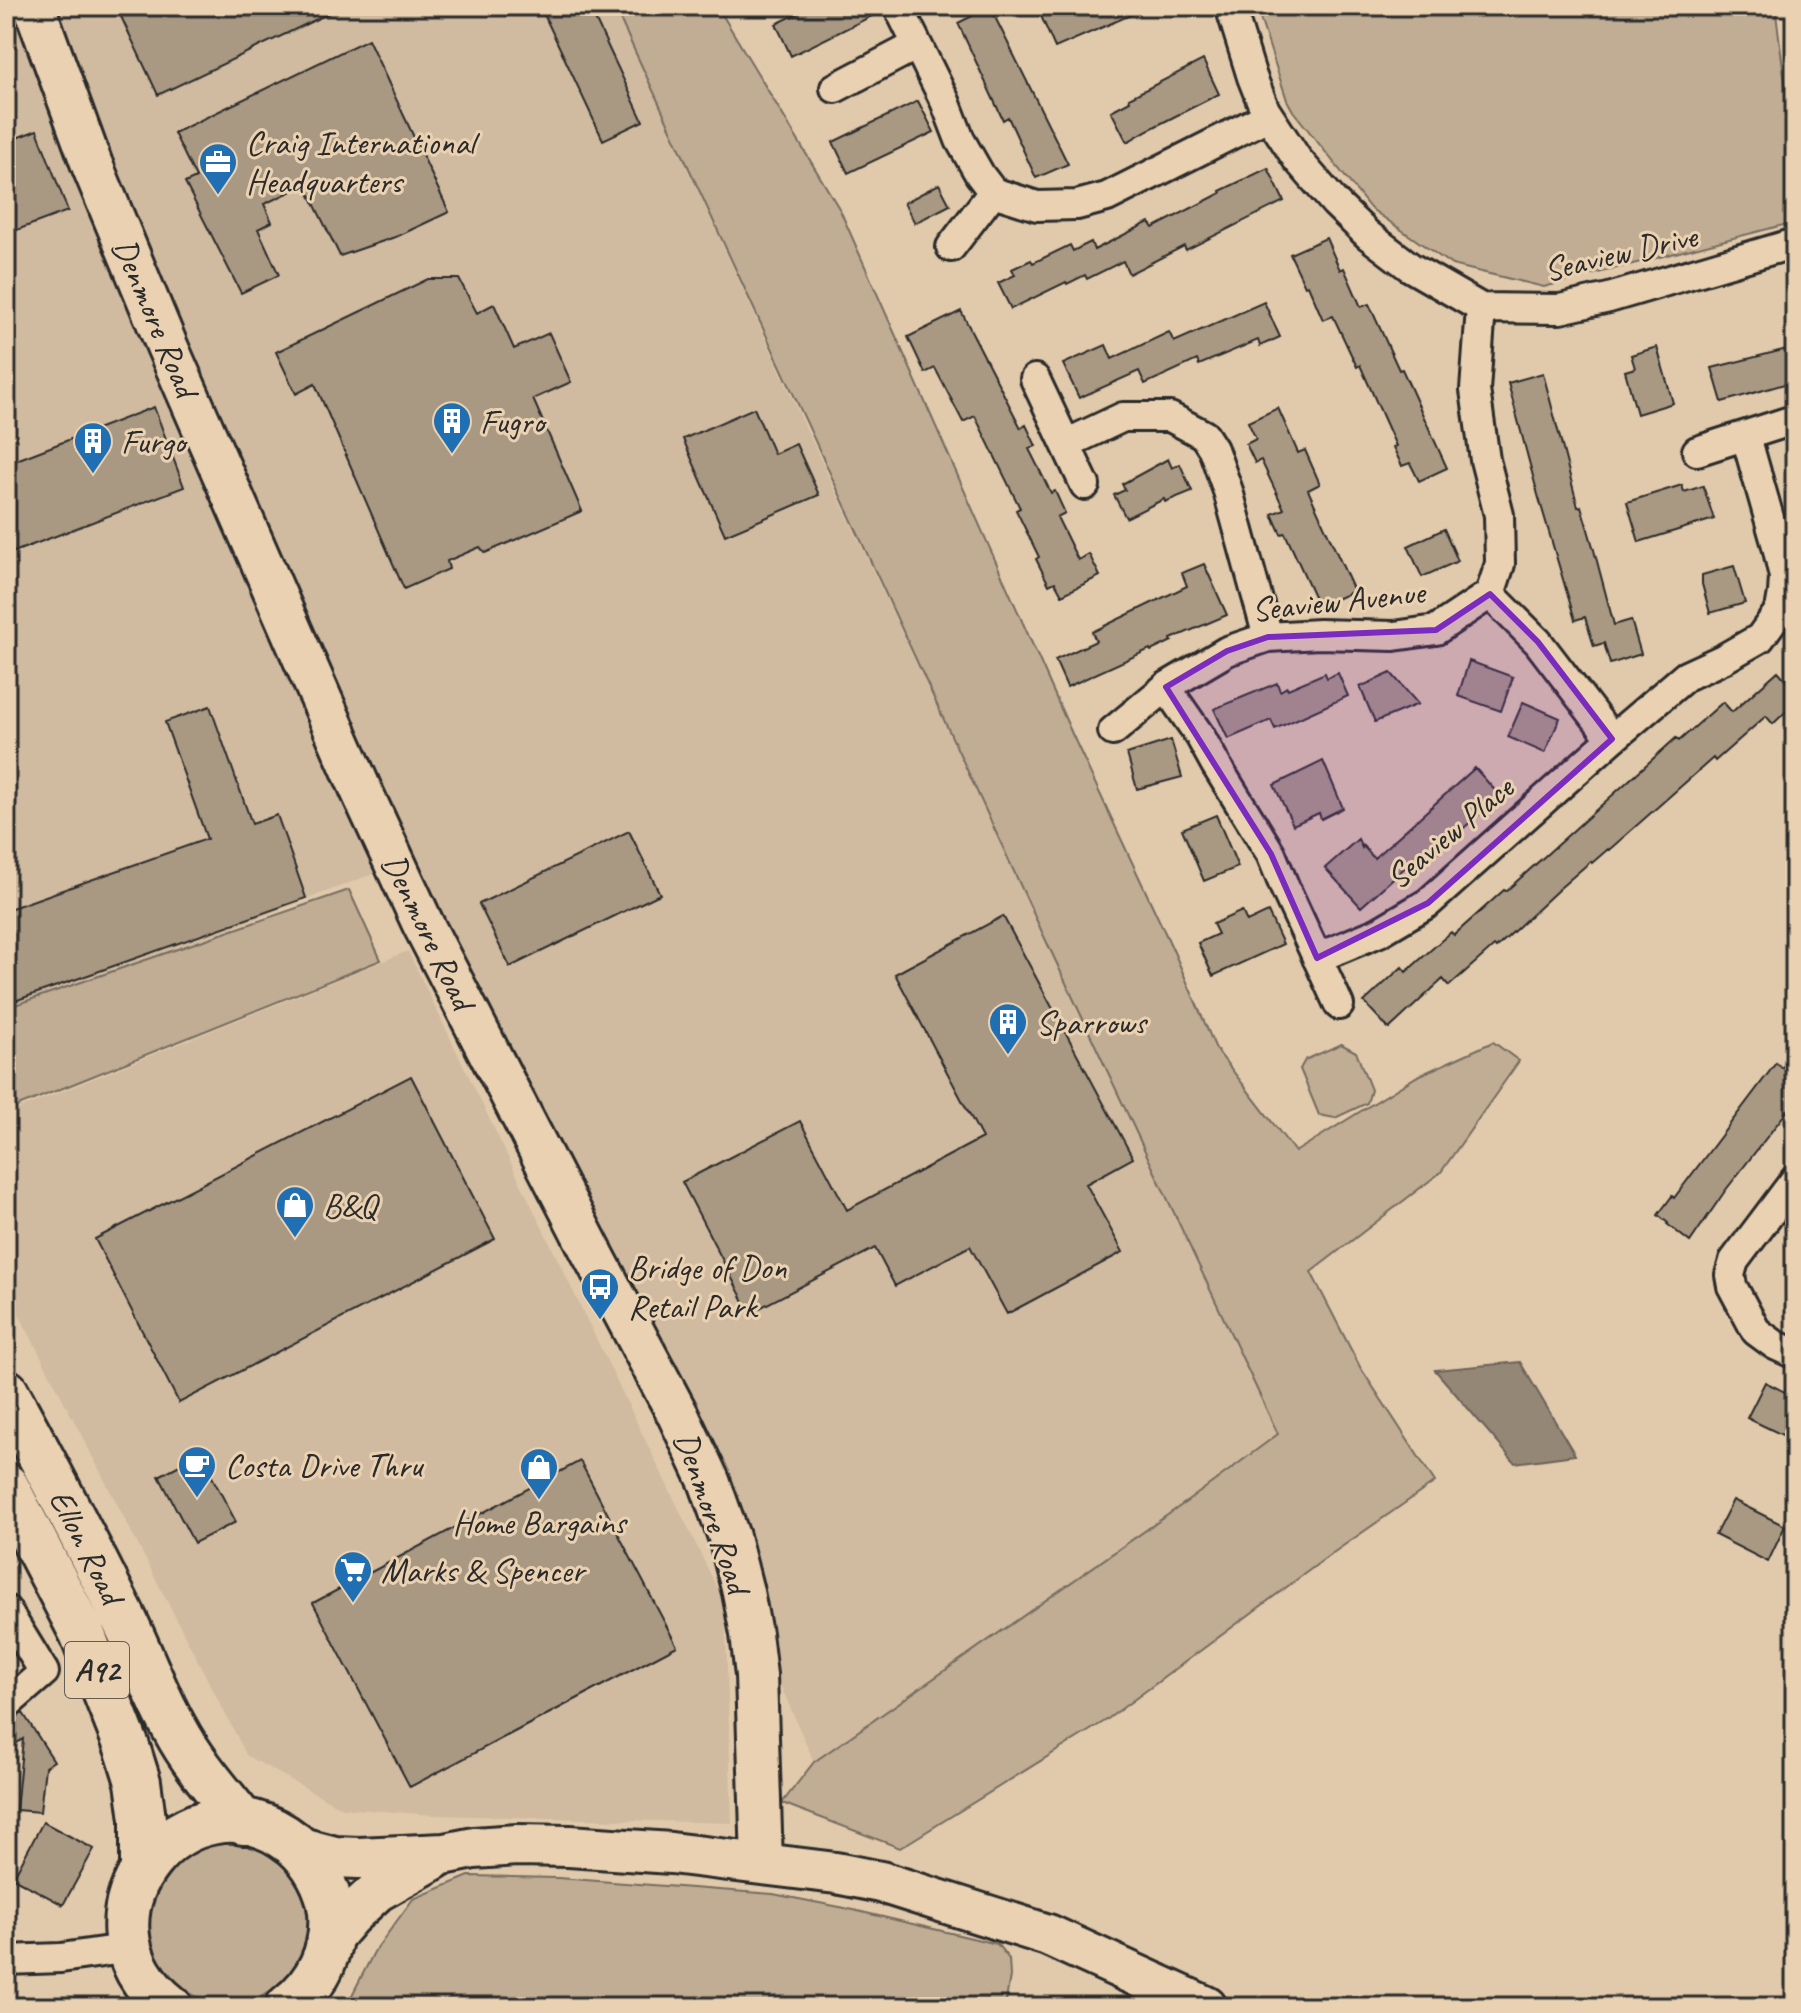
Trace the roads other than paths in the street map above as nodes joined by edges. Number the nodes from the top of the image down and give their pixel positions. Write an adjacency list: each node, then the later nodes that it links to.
1 (34, 6): 33 (street, Denmore Road)
2 (898, 6): 4 (street)
3 (1230, 6): 6 (street, Seaview Drive)
4 (917, 45): 5 (street); 7 (street)
5 (835, 88)
6 (1268, 116): 7 (street); 10 (street, Seaview Drive)
7 (993, 192): 9 (street)
8 (1795, 243): 10 (street, Seaview Drive)
9 (951, 247)
10 (1481, 308): 17 (street)
11 (1035, 379): 14 (street)
12 (1787, 422): 13 (street)
13 (1746, 437): 15 (street); 21 (street, Seaview Place)
14 (1066, 444): 16 (street); 18 (street)
15 (1697, 451)
16 (1085, 485)
17 (1490, 594): 18 (street, Seaview Avenue); 21 (street)
18 (1268, 637): 19 (street, Seaview Avenue)
19 (1166, 687): 20 (street, Seaview Avenue); 22 (street)
20 (1113, 731)
21 (1612, 739): 22 (street, Seaview Place)
22 (1317, 958): 23 (street)
23 (1339, 1005)
24 (1795, 1180): 25 (street)
25 (1795, 1354)
26 (6, 1392): 30 (main road, Ellon Road / A92)
27 (6, 1486): 34 (main road, Ellon Road / A92)
28 (6, 1610): 29 (street)
29 (6, 1705)
30 (243, 1822): 31 (main road, A92); 34 (main road, A92)
31 (297, 1847): 32 (street); 35 (main road, A92)
32 (444, 1854): 33 (street); 35 (street)
33 (762, 1863): 40 (street)
34 (143, 1867): 36 (main road, A92)
35 (331, 1938): 39 (main road, A92)
36 (130, 1948): 37 (street); 38 (main road, A92)
37 (6, 1960)
38 (170, 2007)
39 (288, 2007)
40 (1206, 2007)

